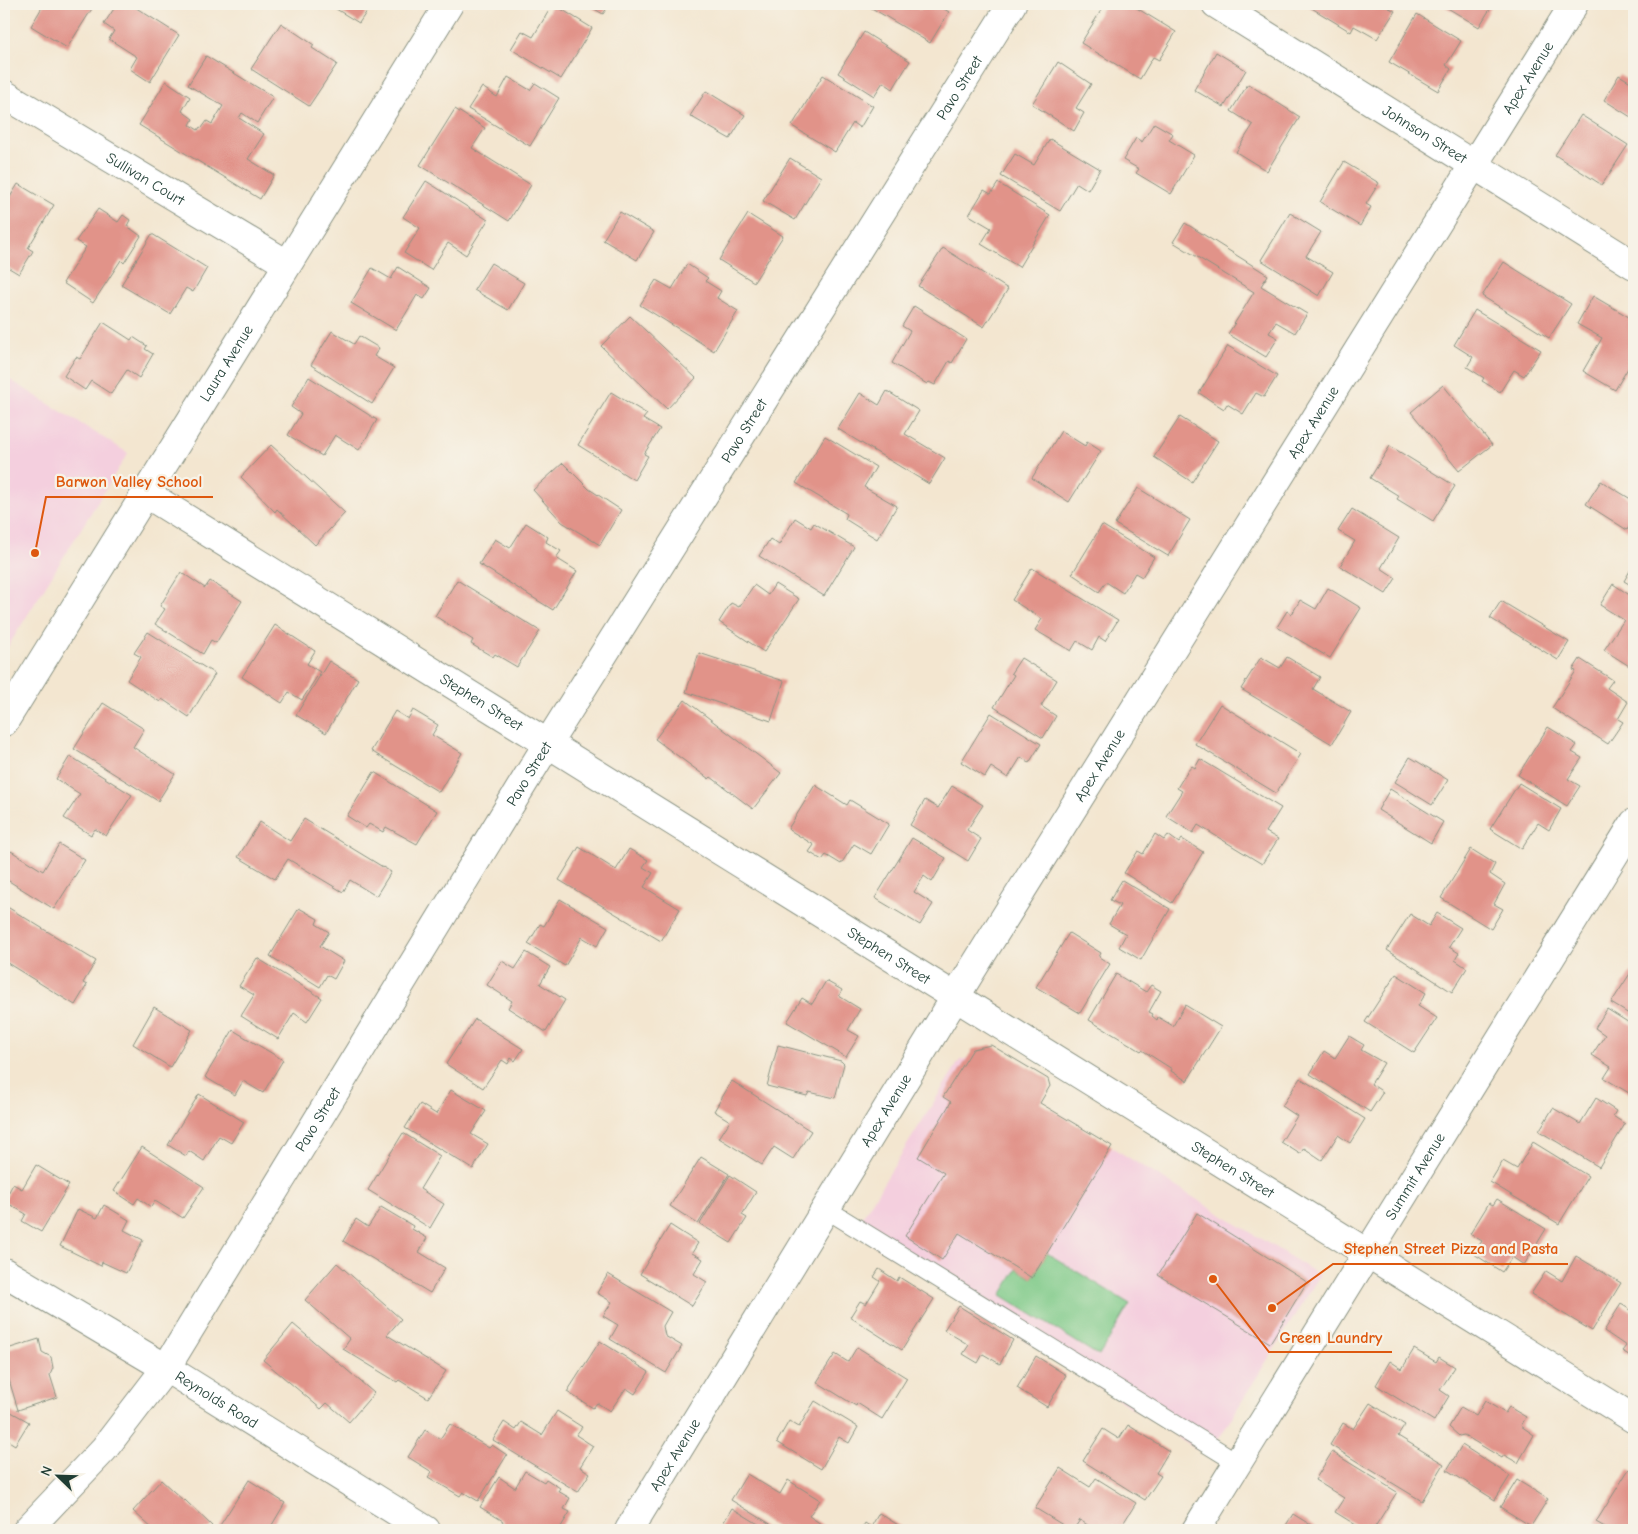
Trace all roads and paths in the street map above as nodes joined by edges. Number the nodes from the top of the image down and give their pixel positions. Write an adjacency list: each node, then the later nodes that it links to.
1 (449, 4): 7 (street, Laura Avenue)
2 (1012, 4): 11 (street, Pavo Street)
3 (1216, 4): 6 (street, Johnson Street)
4 (1574, 4): 6 (street, Apex Avenue)
5 (4, 94): 7 (street, Sullivan Court)
6 (1474, 165): 8 (street, Johnson Street); 13 (street, Apex Avenue)
7 (287, 264): 9 (street, Laura Avenue)
8 (1634, 265)
9 (145, 493): 10 (street, Laura Avenue); 11 (street, Stephen Street)
10 (4, 722)
11 (548, 743): 13 (street, Stephen Street); 17 (street, Pavo Street)
12 (1634, 823): 15 (street, Summit Avenue)
13 (956, 997): 14 (street, Apex Avenue); 15 (street, Stephen Street)
14 (826, 1209): 19 (lane); 22 (street, Apex Avenue)
15 (1367, 1252): 18 (street, Stephen Street); 19 (street, Summit Avenue)
16 (4, 1272): 17 (street, Reynolds Road)
17 (166, 1368): 20 (street, Pavo Street); 21 (street, Reynolds Road)
18 (1634, 1419)
19 (1238, 1463): 23 (street, Summit Avenue)
20 (27, 1530)
21 (426, 1530)
22 (629, 1530)
23 (1196, 1530)

